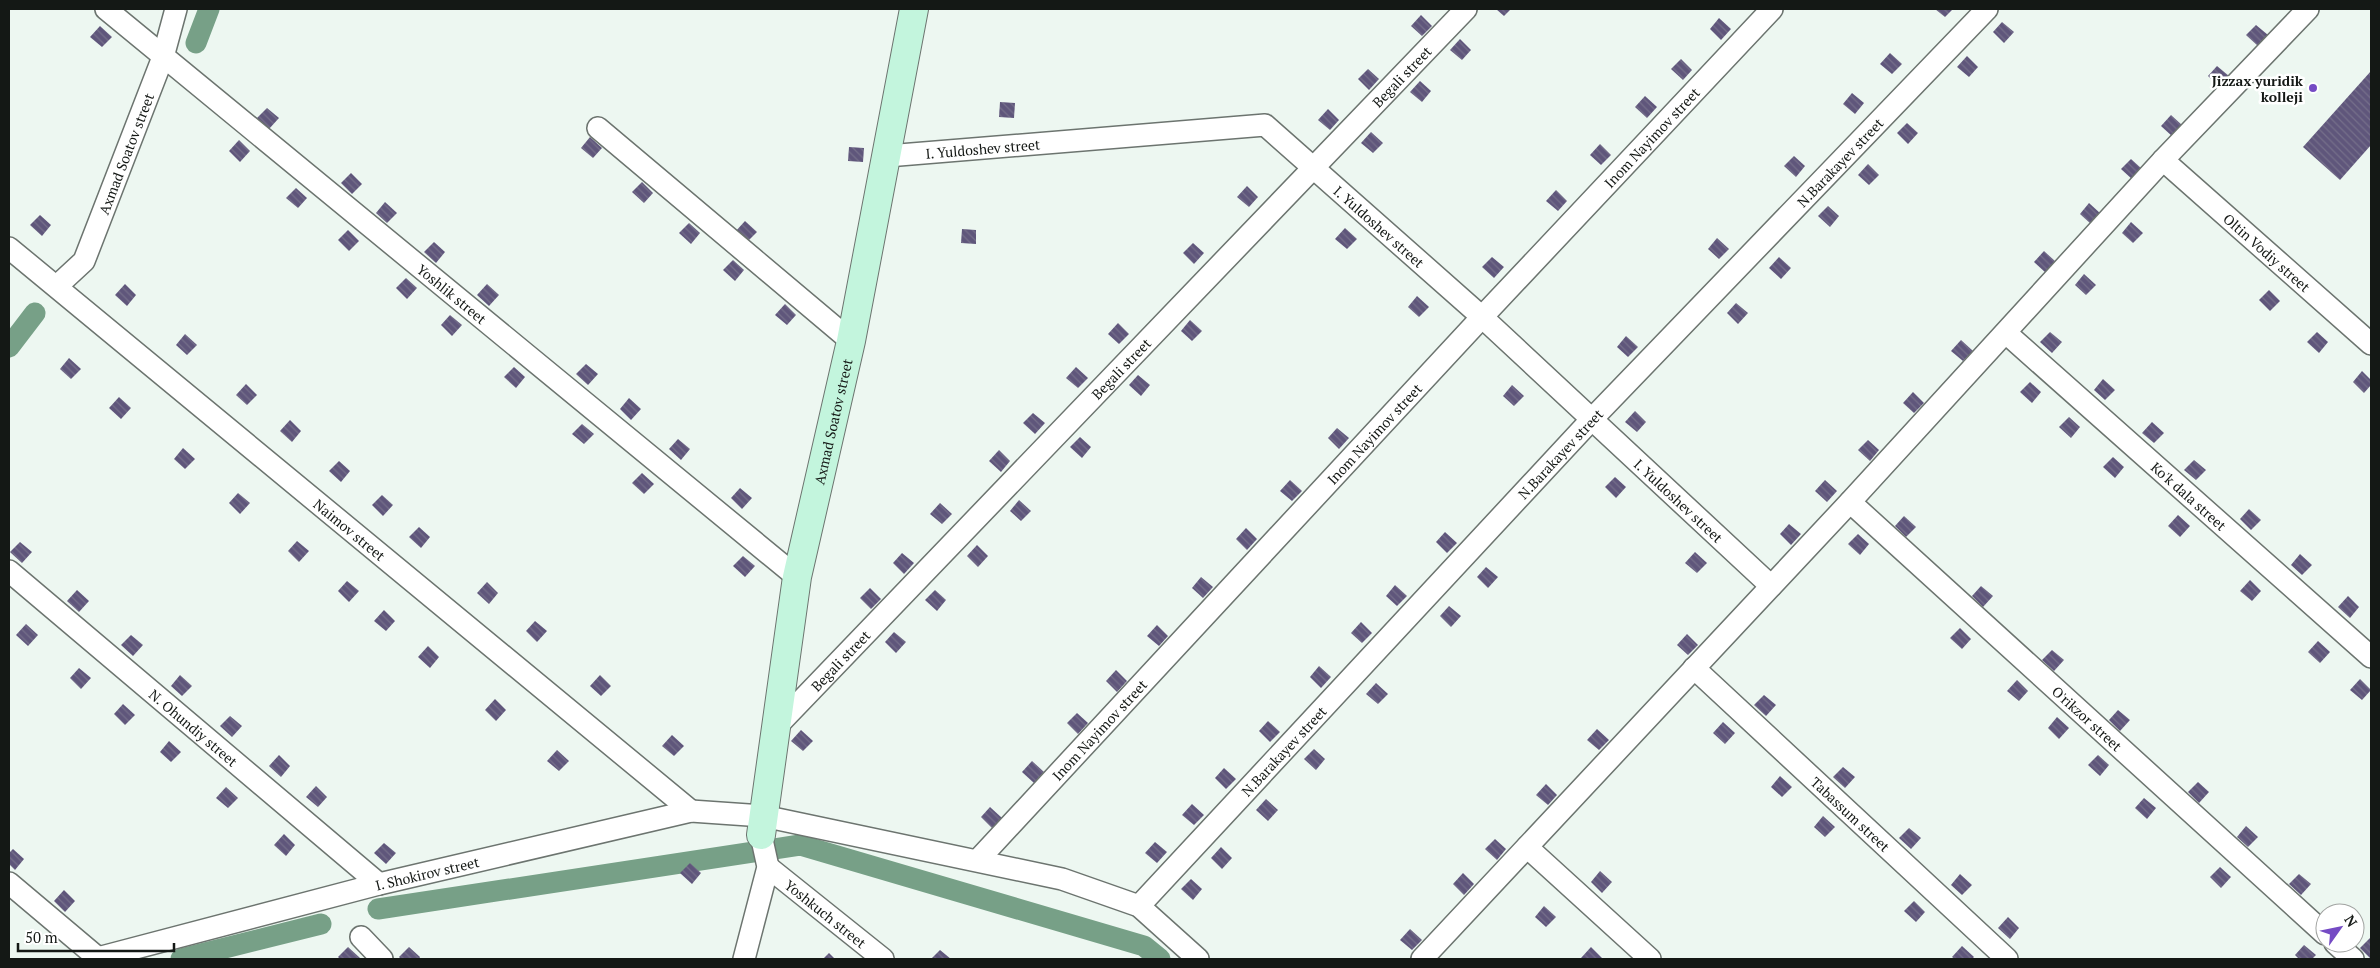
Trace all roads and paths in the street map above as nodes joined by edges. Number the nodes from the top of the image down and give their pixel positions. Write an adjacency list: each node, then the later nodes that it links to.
1 (106, 9): 8 (street, Yoshlik street)
2 (176, 9): 8 (street, Axmad Soatov street)
3 (914, 9): 10 (street, Axmad Soatov street)
4 (1466, 9): 12 (street, Begali street)
5 (1772, 9): 15 (street, Inom Nayimov street)
6 (1987, 9): 19 (street, N.Barakayev street)
7 (2308, 9): 11 (street)
8 (163, 57): 14 (street, Axmad Soatov street); 22 (street, Yoshlik street)
9 (598, 128): 17 (street)
10 (888, 156): 12 (street, I. Yuldoshev street); 17 (street, Axmad Soatov street)
11 (2163, 160): 16 (street); 18 (street, Oltin Vodiy street)
12 (1312, 168): 15 (street, I. Yuldoshev street); 26 (street, Begali street)
13 (9, 248): 14 (street, Naimov street)
14 (57, 286): 27 (street, Naimov street)
15 (1482, 316): 19 (street, I. Yuldoshev street); 30 (street, Inom Nayimov street)
16 (2006, 333): 20 (street); 24 (street, Ko'k dala street)
17 (851, 341): 22 (street, Axmad Soatov street)
18 (2371, 344)
19 (1592, 418): 23 (street, I. Yuldoshev street); 33 (street, N.Barakayev street)
20 (1850, 502): 23 (street); 34 (street, O'rikzor street)
21 (9, 571): 32 (street, N. Ohundiy street)
22 (798, 577): 26 (street, Axmad Soatov street)
23 (1771, 586): 25 (street)
24 (2371, 658)
25 (1694, 668): 29 (street); 43 (street, Tabassum street)
26 (775, 728): 28 (street, Axmad Soatov street)
27 (691, 811): 28 (street, I. Shokirov street); 32 (street, I. Shokirov street)
28 (764, 842): 30 (street, I. Shokirov street); 38 (street); 39 (street, Yoshkuch street)
29 (1527, 847): 41 (street); 42 (street)
30 (978, 860): 33 (street, I. Shokirov street)
31 (9, 882): 36 (street)
32 (379, 884): 36 (street, I. Shokirov street)
33 (1139, 906): 40 (street)
34 (2315, 925)
35 (361, 937): 37 (street)
36 (96, 959)
37 (382, 959)
38 (744, 959)
39 (884, 959)
40 (1198, 959)
41 (1422, 959)
42 (1650, 959)
43 (2007, 959)

